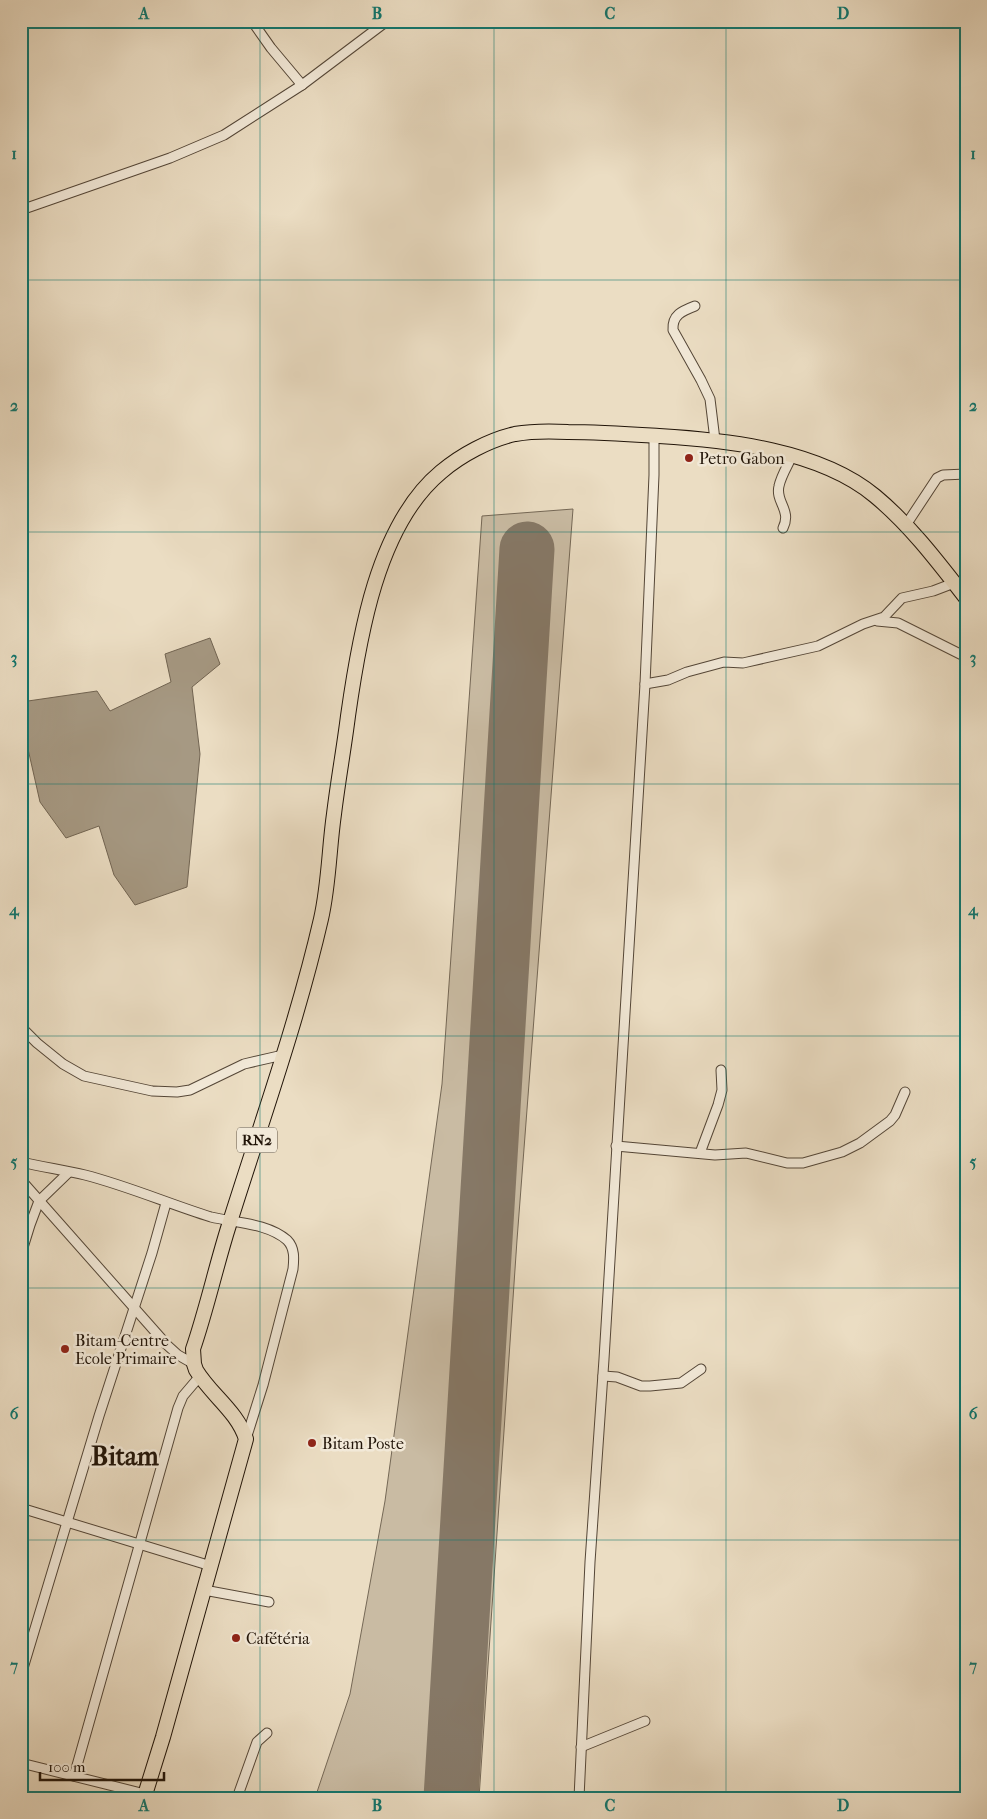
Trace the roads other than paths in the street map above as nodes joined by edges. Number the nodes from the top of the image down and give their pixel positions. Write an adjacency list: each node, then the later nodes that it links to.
1 (252, 21): 3 (street)
2 (387, 21): 3 (street)
3 (302, 86): 4 (street)
4 (21, 210)
5 (695, 306): 7 (street)
6 (654, 436): 7 (highway, RN2); 16 (street); 18 (highway, RN2)
7 (715, 440): 8 (highway, RN2)
8 (792, 456): 10 (highway, RN2); 11 (street)
9 (966, 474): 10 (street)
10 (906, 525): 12 (highway, RN2)
11 (783, 528)
12 (954, 583): 13 (highway, RN2); 14 (street)
13 (966, 598)
14 (875, 621): 15 (street); 16 (street)
15 (966, 657)
16 (645, 684): 21 (street)
17 (21, 1027): 18 (street)
18 (283, 1055): 28 (highway, RN2)
19 (722, 1070): 22 (street)
20 (905, 1092): 22 (street)
21 (616, 1146): 22 (street); 34 (street)
22 (700, 1153)
23 (21, 1162): 24 (street)
24 (68, 1172): 26 (street); 27 (street)
25 (21, 1180): 26 (street)
26 (40, 1201): 29 (street); 30 (street)
27 (166, 1203): 28 (street); 30 (street)
28 (230, 1222): 31 (highway, RN2); 35 (street)
29 (21, 1254)
30 (133, 1308): 31 (street); 37 (street)
31 (194, 1364): 33 (highway)
32 (701, 1368): 34 (street)
33 (200, 1376): 35 (highway); 38 (street)
34 (603, 1376): 45 (street)
35 (246, 1439): 39 (highway)
36 (21, 1508): 37 (street)
37 (67, 1523): 38 (street); 42 (street)
38 (140, 1543): 39 (street); 47 (street)
39 (211, 1566): 40 (highway)
40 (204, 1590): 41 (street); 48 (highway)
41 (269, 1602)
42 (21, 1676)
43 (645, 1721): 45 (street)
44 (267, 1733): 49 (street)
45 (581, 1747): 50 (street)
46 (21, 1763): 47 (street)
47 (74, 1776): 48 (street)
48 (144, 1796)
49 (237, 1798)
50 (579, 1798)

